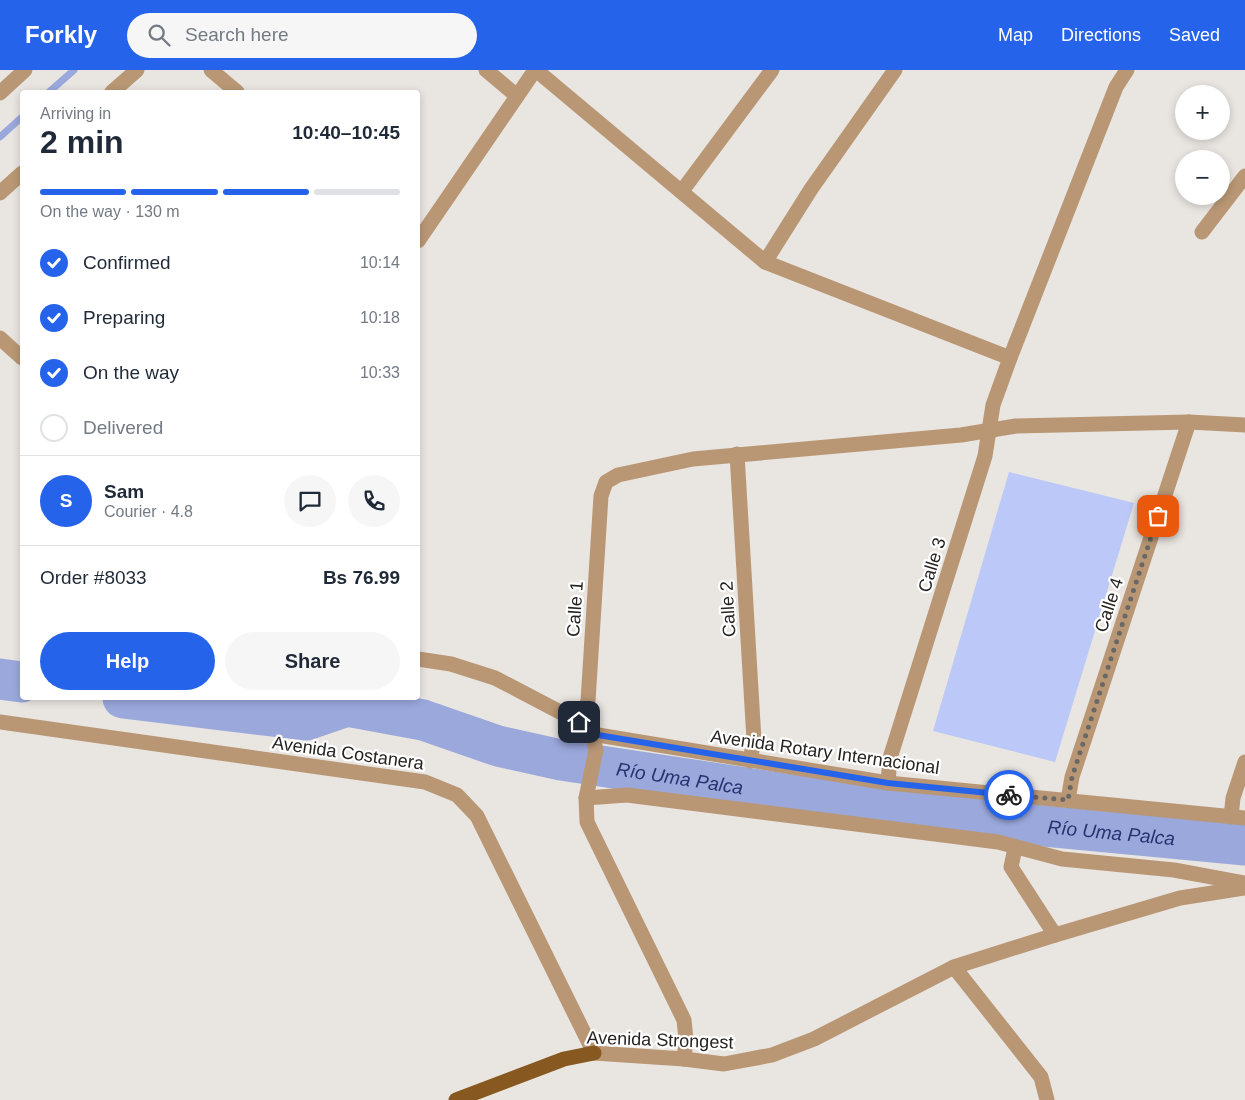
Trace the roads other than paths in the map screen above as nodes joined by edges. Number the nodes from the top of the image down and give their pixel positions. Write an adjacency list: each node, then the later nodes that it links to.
1 (137, 70): 9 (street)
2 (211, 70): 10 (street)
3 (486, 70): 12 (street)
4 (536, 70): 12 (street); 15 (street)
5 (772, 70): 15 (street)
6 (895, 70): 19 (street)
7 (1127, 70): 22 (street, Calle 3)
8 (20, 72): 11 (street)
9 (114, 90)
10 (235, 90)
11 (0, 93)
12 (517, 96): 18 (street)
13 (20, 175): 16 (street)
14 (1245, 176): 17 (street)
15 (682, 191): 19 (street)
16 (0, 193)
17 (1202, 232)
18 (420, 238)
19 (765, 262): 22 (street)
20 (0, 338): 21 (street)
21 (20, 356)
22 (1010, 358): 25 (street, Calle 3)
23 (1189, 422): 24 (street); 25 (street); 35 (street, Calle 4)
24 (1245, 425)
25 (989, 431): 26 (street); 33 (street, Calle 3)
26 (737, 454): 29 (street, Calle 1); 31 (street, Calle 2)
27 (420, 659): 29 (street)
28 (0, 722): 42 (street, Avenida Costanera)
29 (579, 722): 30 (street)
30 (592, 734): 31 (street, Avenida Rotary Internacional); 34 (street)
31 (750, 760): 33 (street, Avenida Rotary Internacional)
32 (1245, 762): 36 (street)
33 (888, 783): 35 (street, Avenida Rotary Internacional)
34 (586, 798): 37 (street); 43 (street)
35 (1068, 800): 36 (street, Avenida Rotary Internacional)
36 (1238, 818)
37 (1015, 848): 38 (street); 40 (street)
38 (1245, 883)
39 (1245, 888): 40 (street, Avenida Strongest)
40 (1055, 935): 41 (street, Avenida Strongest)
41 (954, 967): 43 (street, Avenida Strongest); 45 (street)
42 (594, 1053): 43 (street, Avenida Strongest); 44 (main road, Avenida Strongest)
43 (684, 1059)
44 (456, 1100)
45 (1047, 1100)

